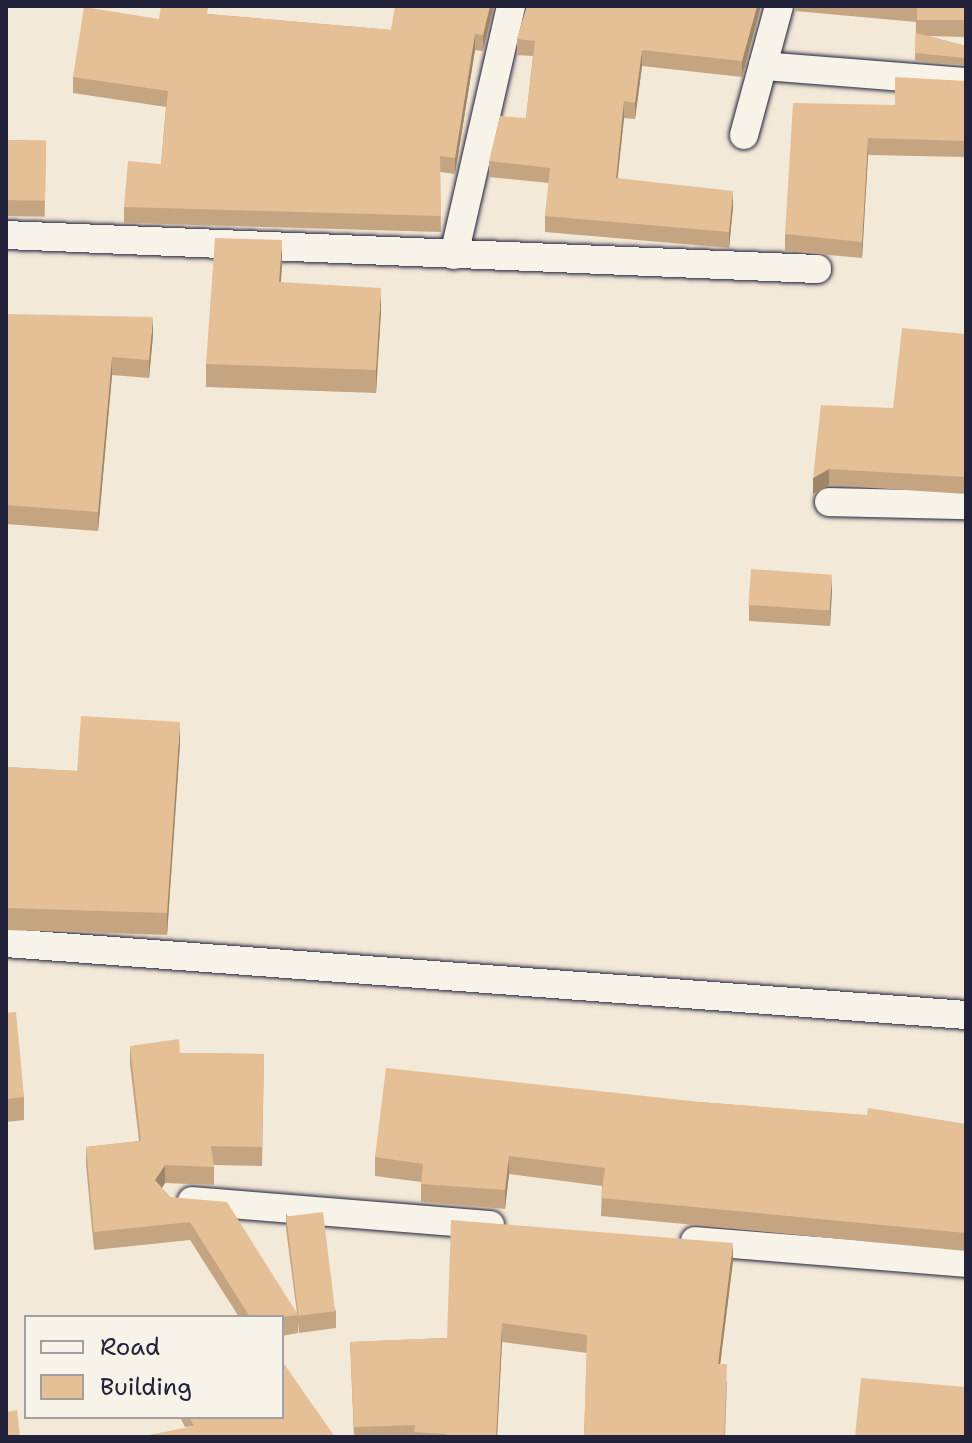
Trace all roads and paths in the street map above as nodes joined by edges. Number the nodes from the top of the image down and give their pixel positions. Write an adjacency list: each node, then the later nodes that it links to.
1 (511, 6): 7 (street)
2 (779, 6): 3 (street)
3 (763, 66): 4 (street); 5 (street)
4 (966, 82)
5 (744, 135)
6 (6, 235): 7 (street)
7 (454, 255): 8 (street)
8 (817, 269)
9 (829, 502): 10 (street)
10 (966, 505)
11 (6, 943): 12 (street)
12 (966, 1015)
13 (172, 1199): 14 (street)
14 (521, 1227)
15 (664, 1239): 16 (street)
16 (966, 1263)

